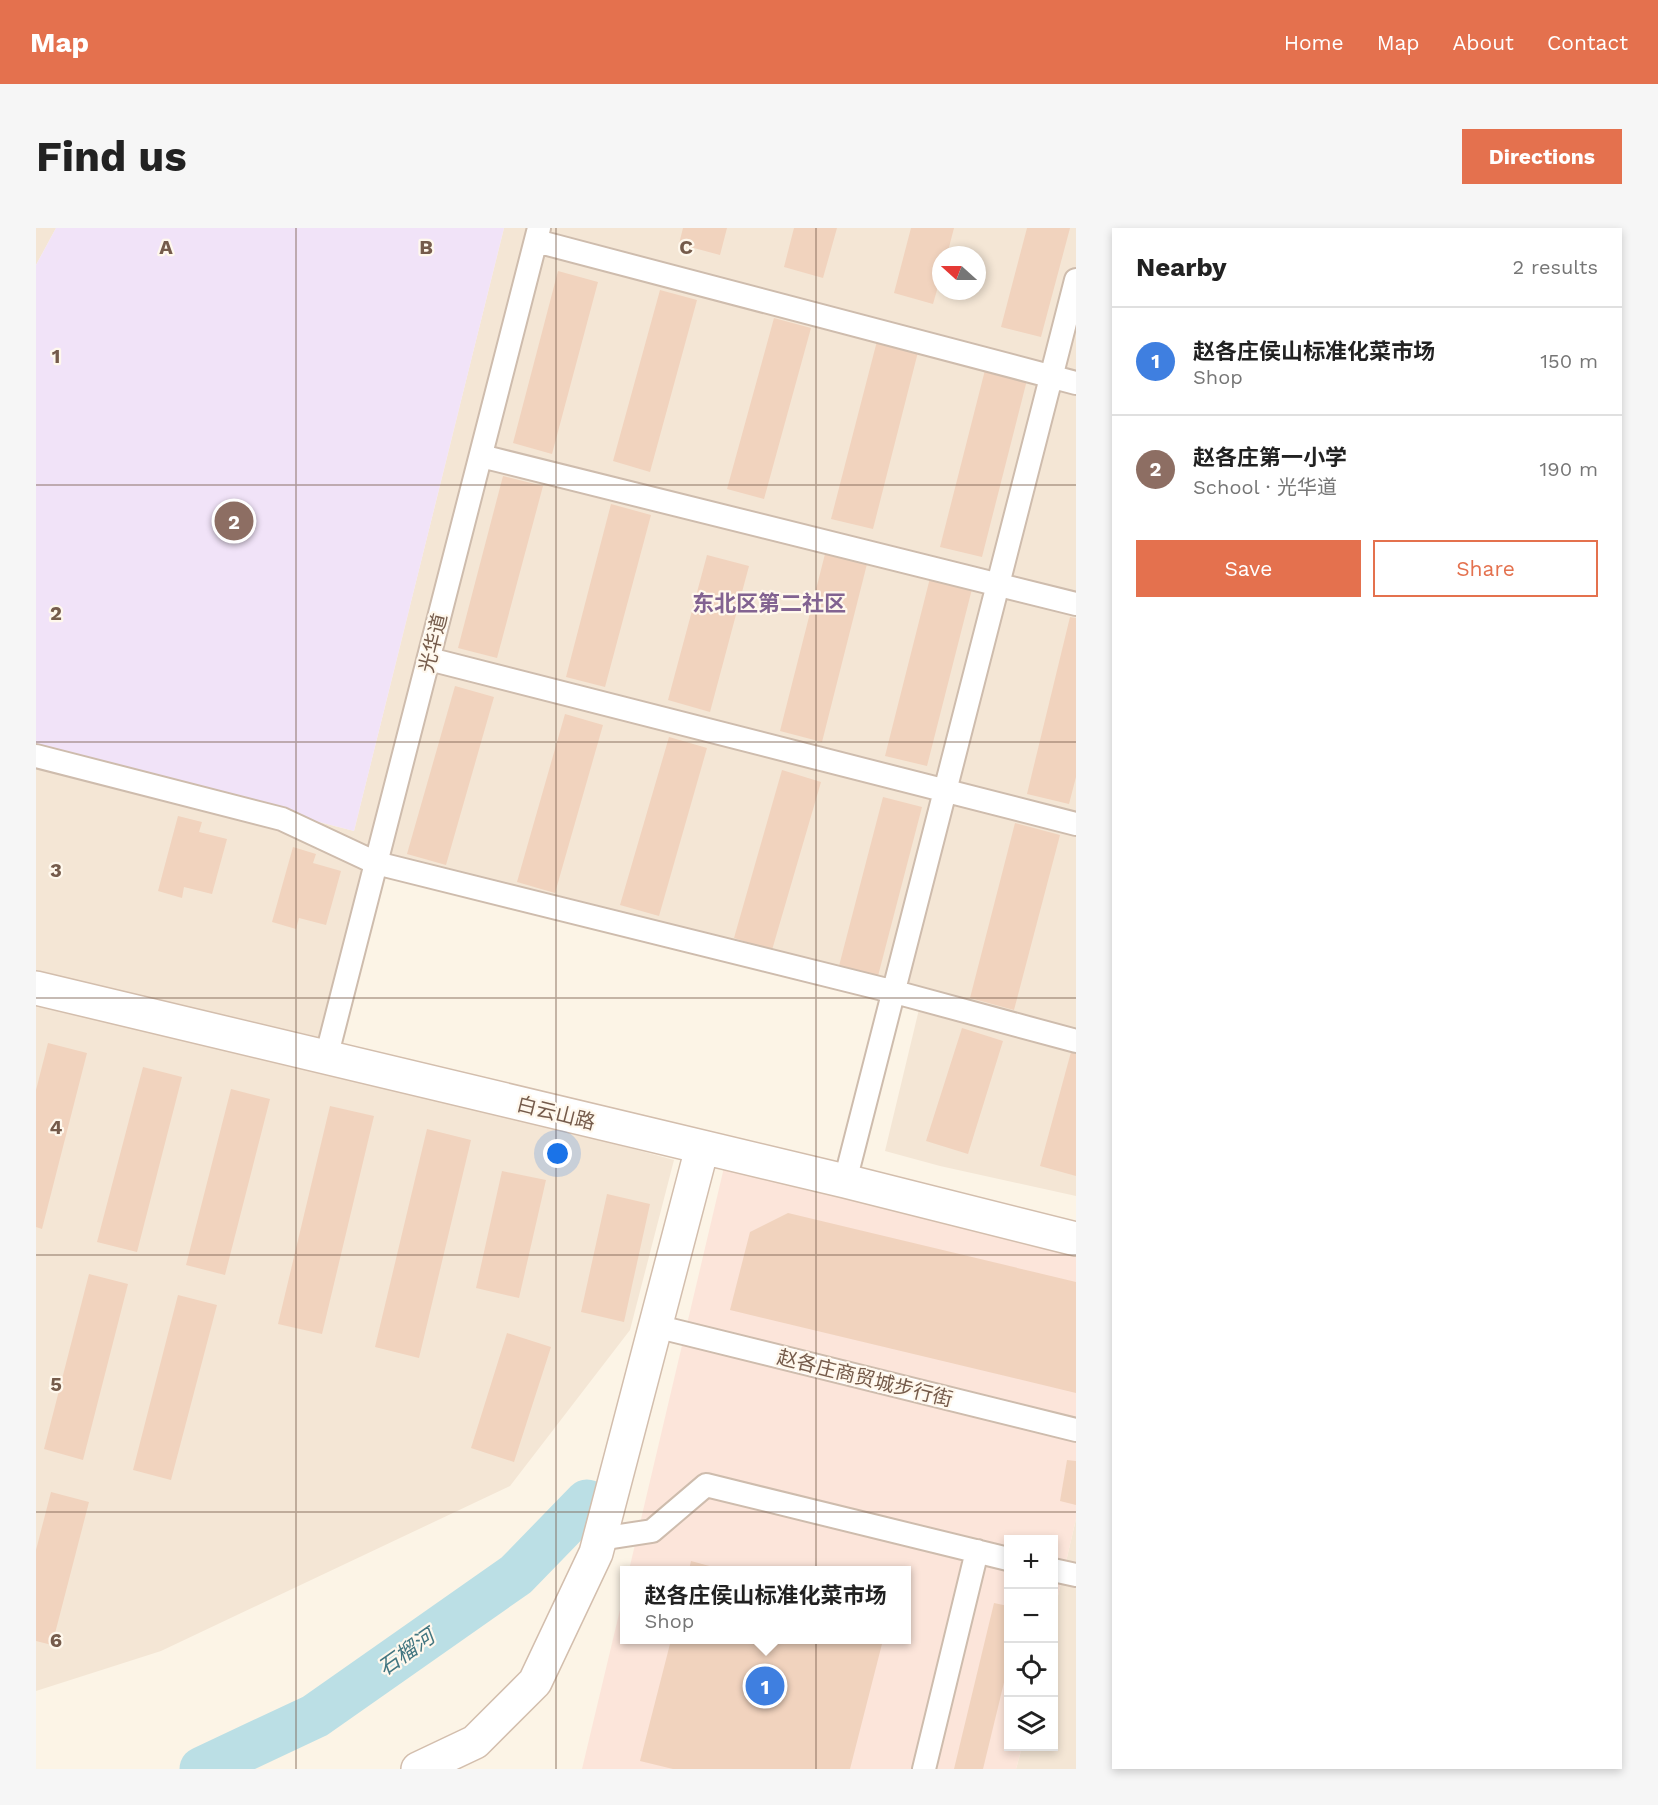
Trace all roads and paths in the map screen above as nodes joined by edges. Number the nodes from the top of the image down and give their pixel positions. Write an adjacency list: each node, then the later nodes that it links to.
1 (538, 234): 3 (street); 5 (street, 光华道)
2 (1076, 280): 3 (street)
3 (1051, 377): 4 (street); 6 (street)
4 (1076, 383)
5 (481, 456): 6 (street); 8 (street, 光华道)
6 (998, 585): 7 (street); 10 (street)
7 (1076, 604)
8 (429, 659): 10 (street); 12 (street, 光华道)
9 (36, 756): 12 (street)
10 (945, 790): 11 (street); 14 (street)
11 (1076, 824)
12 (376, 863): 14 (street); 16 (street, 光华道)
13 (36, 988): 16 (street, 白云山路)
14 (895, 992): 15 (street); 18 (street)
15 (1076, 1041)
16 (326, 1058): 17 (street, 白云山路)
17 (702, 1148): 18 (street, 白云山路); 20 (street)
18 (845, 1182): 19 (street, 白云山路)
19 (1076, 1239)
20 (655, 1326): 21 (street, 赵各庄商贸城步行街); 22 (street)
21 (1076, 1430)
22 (600, 1539): 23 (street); 27 (street)
23 (977, 1551): 24 (street); 28 (street)
24 (1004, 1558)
25 (1058, 1571): 26 (street)
26 (1076, 1575)
27 (418, 1769)
28 (924, 1769)

